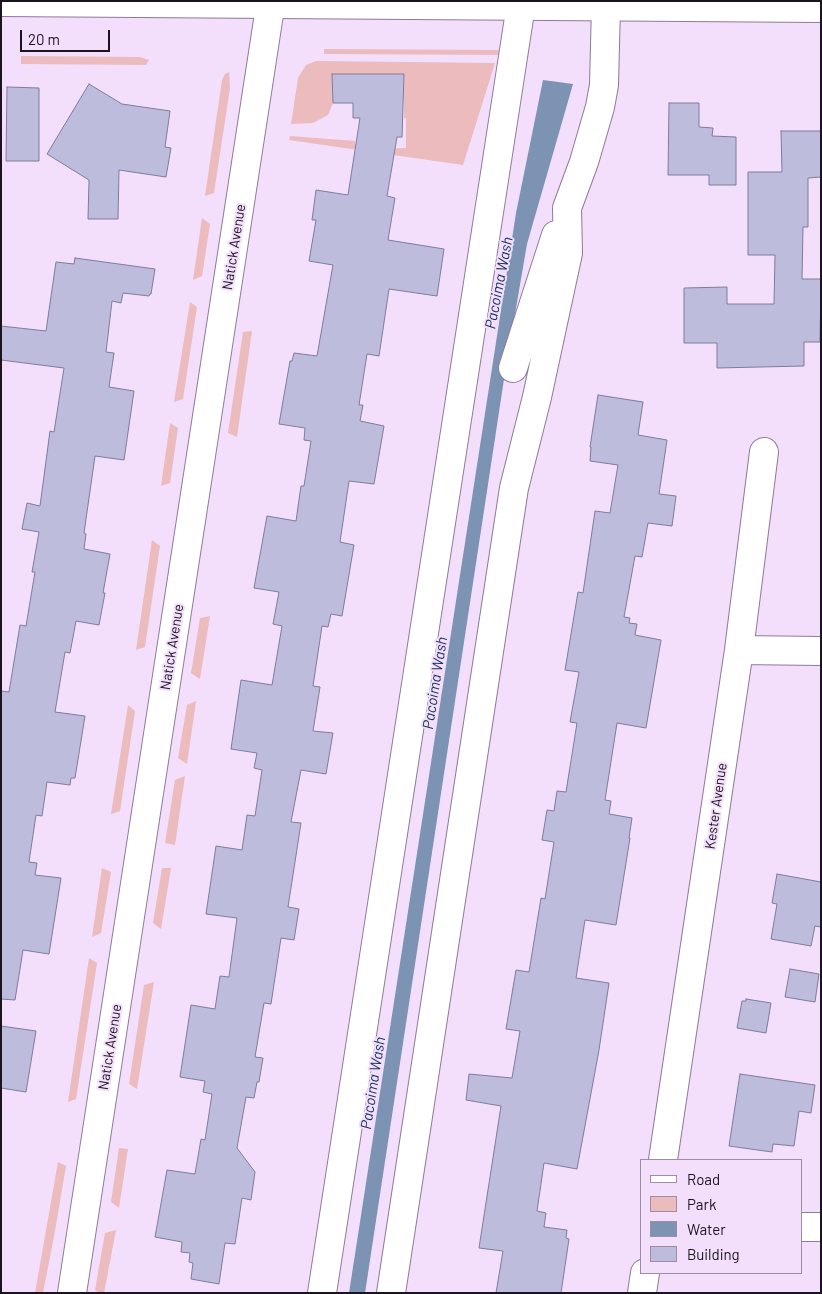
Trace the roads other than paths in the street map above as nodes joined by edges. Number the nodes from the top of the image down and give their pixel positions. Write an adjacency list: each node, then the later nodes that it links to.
1 (1, 2): 2 (street)
2 (270, 2): 3 (street); 15 (street, Natick Avenue)
3 (521, 5): 4 (street); 16 (street)
4 (606, 6): 5 (street); 6 (street)
5 (821, 8)
6 (567, 208): 7 (street); 17 (street)
7 (513, 368)
8 (764, 452): 9 (street, Kester Avenue)
9 (739, 650): 10 (street); 11 (street, Kester Avenue)
10 (821, 651)
11 (663, 1159)
12 (802, 1227): 13 (street)
13 (821, 1227)
14 (645, 1274): 18 (street)
15 (72, 1293)
16 (322, 1293)
17 (391, 1293)
18 (642, 1293)

